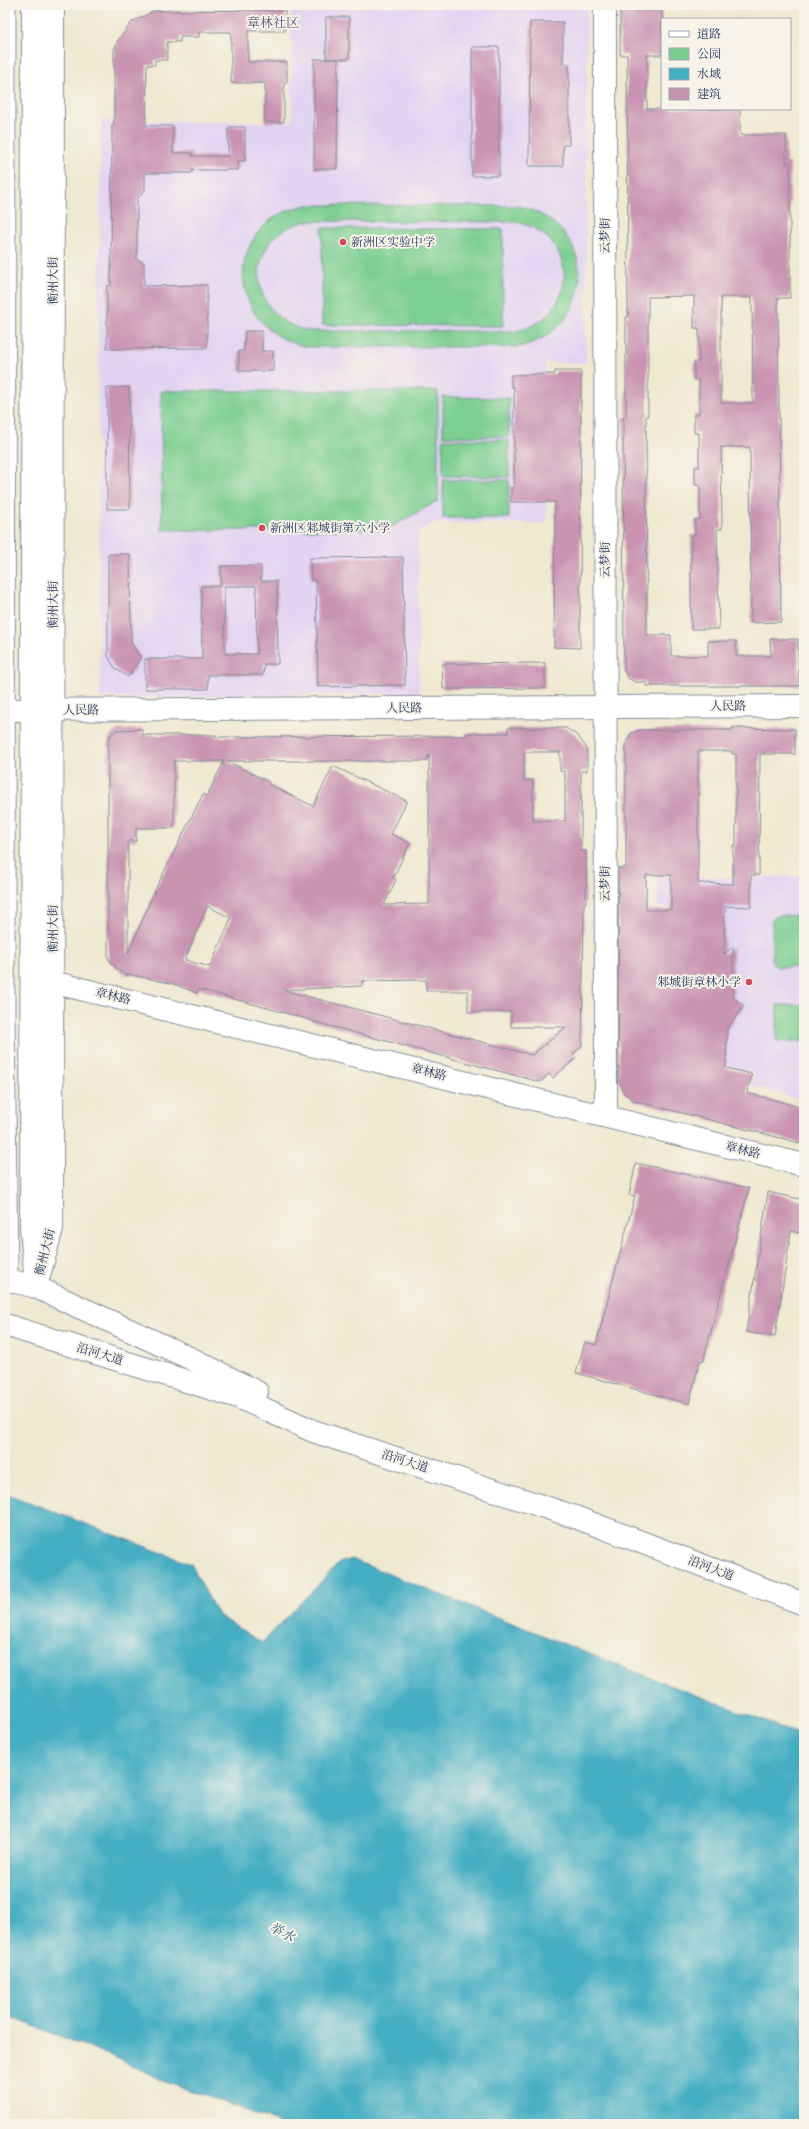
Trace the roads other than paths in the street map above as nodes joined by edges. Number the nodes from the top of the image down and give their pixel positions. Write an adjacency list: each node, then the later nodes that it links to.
1 (6, 5): 7 (street)
2 (33, 5): 8 (main road, 衡州大街)
3 (53, 5): 8 (main road, 衡州大街)
4 (605, 5): 6 (main road, 云梦街)
5 (804, 706): 6 (main road, 人民路)
6 (605, 707): 8 (main road, 人民路); 10 (main road, 云梦街)
7 (5, 710): 8 (main road, 人民路); 12 (street)
8 (42, 710): 9 (main road, 衡州大街); 13 (main road, 衡州大街)
9 (52, 982): 10 (main road, 章林路); 13 (main road, 衡州大街)
10 (606, 1115): 11 (main road, 章林路)
11 (804, 1165)
12 (6, 1280): 13 (main road)
13 (36, 1287): 15 (main road)
14 (5, 1325): 15 (main road, 沿河大道)
15 (286, 1418): 16 (main road, 沿河大道)
16 (804, 1604)

